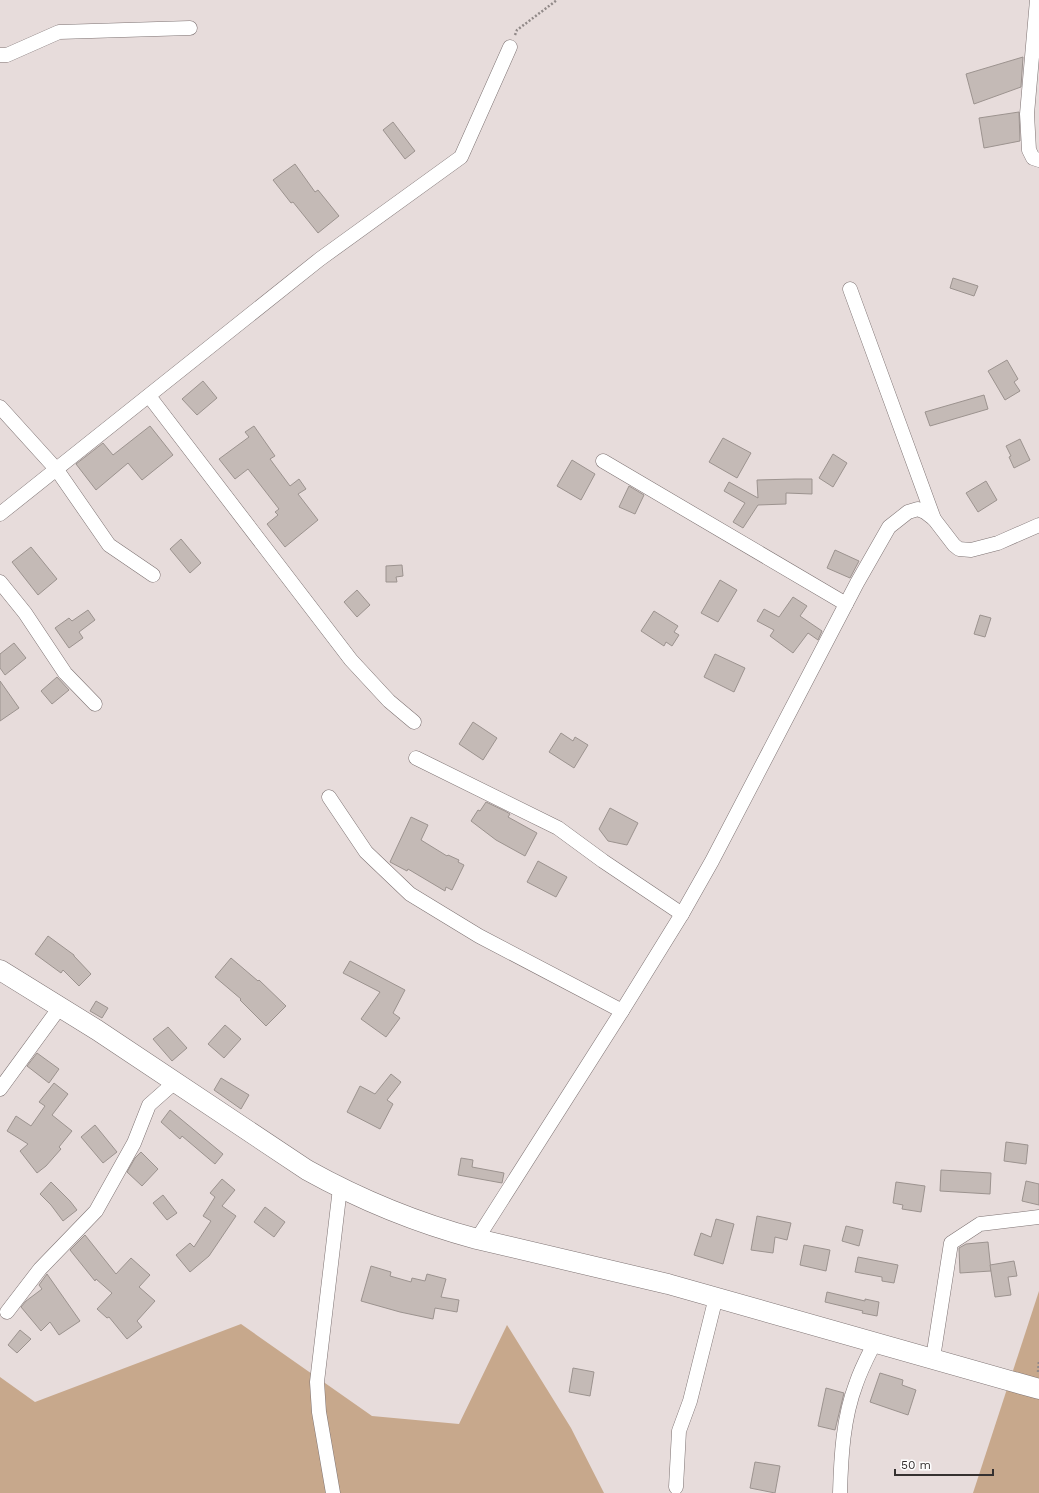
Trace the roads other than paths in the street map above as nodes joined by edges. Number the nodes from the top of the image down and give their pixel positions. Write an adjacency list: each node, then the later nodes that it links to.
1 (1037, 0): 5 (street)
2 (190, 28): 4 (street)
3 (510, 47): 7 (street)
4 (0, 56)
5 (1039, 160)
6 (850, 289): 12 (street)
7 (149, 396): 10 (street); 18 (street)
8 (0, 406): 10 (street)
9 (603, 461): 16 (street)
10 (57, 470): 11 (street); 14 (street)
11 (0, 514)
12 (934, 519): 13 (street); 16 (street)
13 (1039, 525)
14 (153, 575)
15 (0, 582): 17 (street)
16 (846, 604): 21 (street)
17 (95, 704)
18 (414, 722)
19 (416, 758): 21 (street)
20 (329, 797): 24 (street)
21 (682, 914): 24 (street)
22 (0, 970): 23 (street)
23 (60, 1006): 25 (street); 26 (street)
24 (622, 1011): 29 (street)
25 (175, 1082): 27 (street); 31 (street)
26 (0, 1089)
27 (340, 1188): 29 (street); 36 (street)
28 (1039, 1217): 33 (street)
29 (477, 1239): 30 (street)
30 (716, 1298): 32 (street); 35 (street)
31 (7, 1312)
32 (875, 1342): 33 (street); 37 (street)
33 (933, 1358): 34 (street)
34 (1039, 1389)
35 (676, 1487)
36 (333, 1493)
37 (840, 1493)

